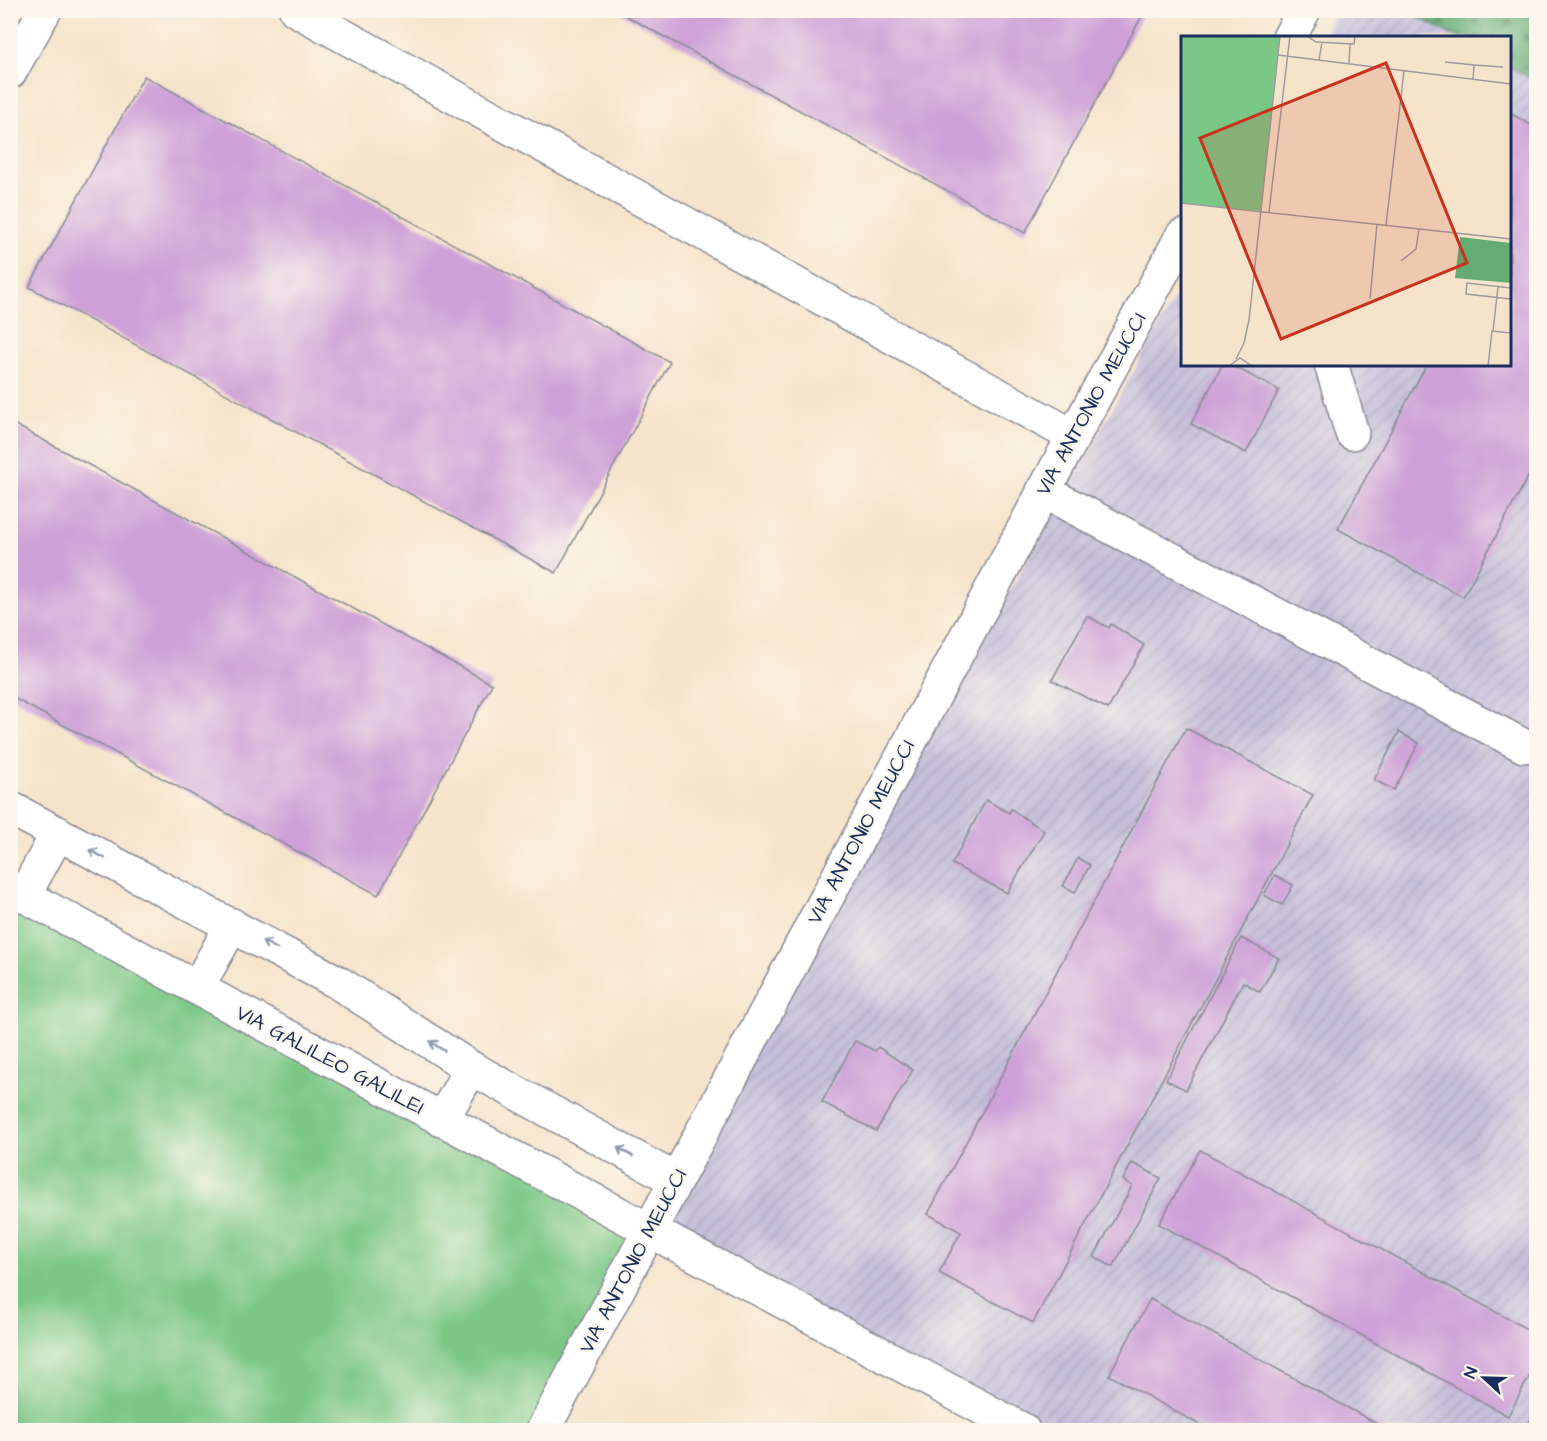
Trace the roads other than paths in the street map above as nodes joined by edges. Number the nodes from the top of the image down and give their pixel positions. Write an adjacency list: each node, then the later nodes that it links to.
1 (45, 10): 5 (street)
2 (296, 10): 9 (street)
3 (1304, 10): 4 (street)
4 (1290, 36)
5 (10, 72)
6 (1181, 238): 9 (street, VIA ANTONIO MEUCCI)
7 (1332, 366): 8 (street)
8 (1352, 433)
9 (1073, 436): 10 (street, VIA ANTONIO MEUCCI)
10 (1043, 491): 11 (street); 19 (street, VIA ANTONIO MEUCCI)
11 (1524, 746)
12 (10, 808): 13 (street)
13 (58, 833): 14 (street); 15 (street, one-way to 13)
14 (17, 892): 16 (street, VIA GALILEO GALILEI)
15 (231, 925): 16 (street); 17 (street, one-way to 15)
16 (197, 988): 18 (street, VIA GALILEO GALILEI)
17 (471, 1068): 18 (street); 19 (street, one-way to 17)
18 (442, 1120): 20 (street, VIA GALILEO GALILEI)
19 (676, 1180): 20 (street, VIA ANTONIO MEUCCI)
20 (649, 1232): 21 (street, VIA ANTONIO MEUCCI); 22 (street, VIA GALILEO GALILEI)
21 (543, 1431)
22 (1023, 1431)

